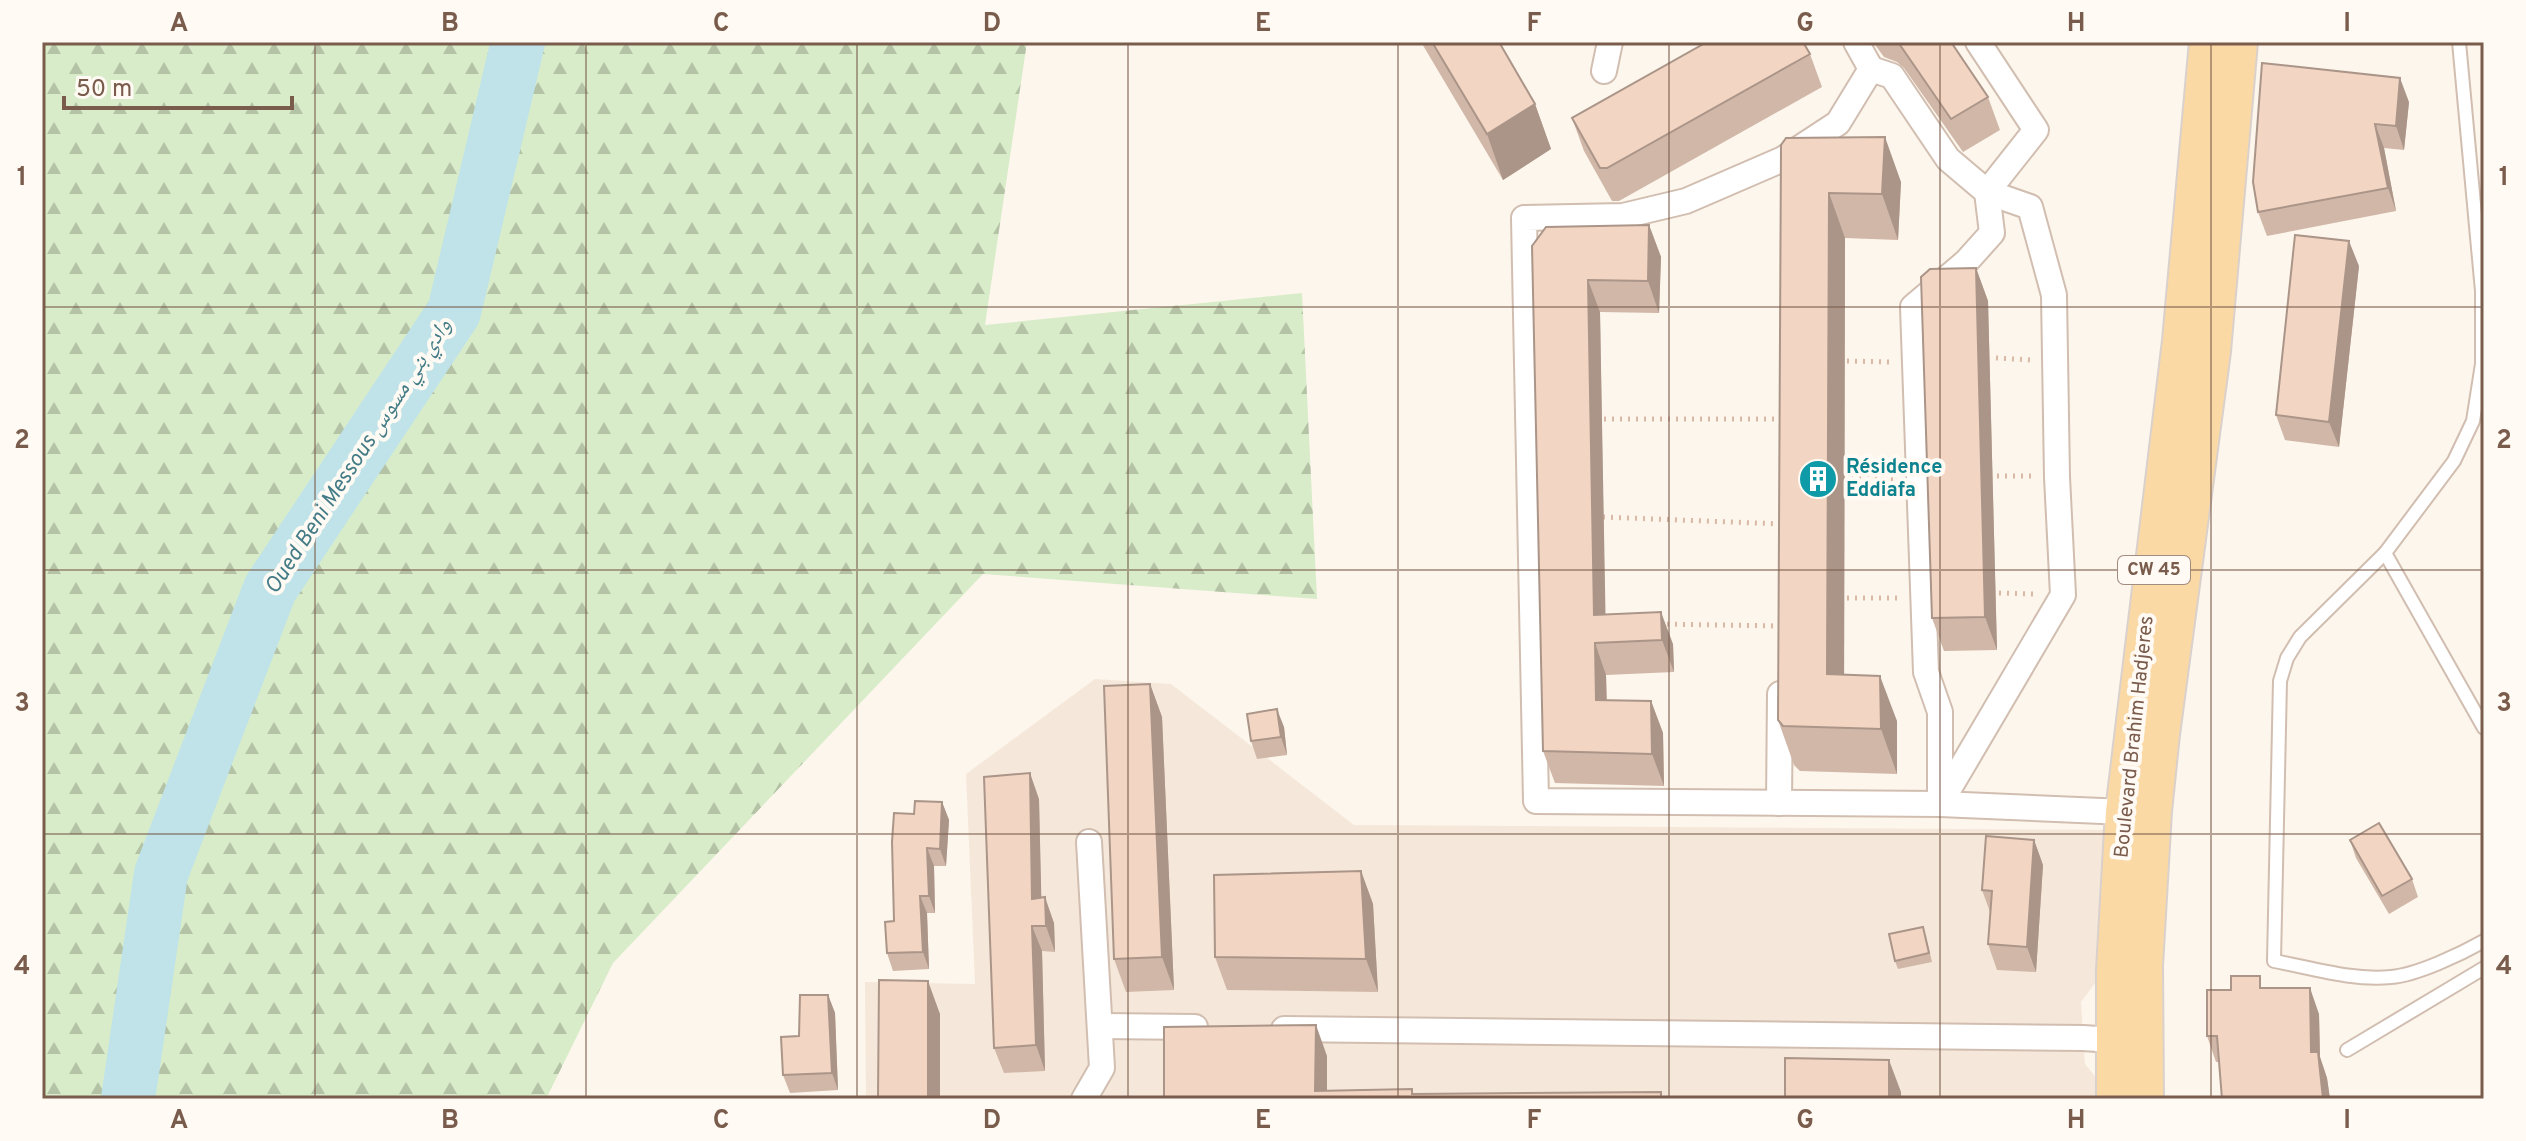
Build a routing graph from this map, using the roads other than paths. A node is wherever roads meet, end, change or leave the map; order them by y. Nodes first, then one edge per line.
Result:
1 (1610, 42) edge
2 (1856, 42) edge
3 (1978, 42) edge
4 (2209, 42) edge
5 (2238, 42) edge
6 (2459, 42) edge
7 (1871, 69) junction
8 (1604, 71) dead end
9 (1783, 159) junction
10 (1783, 190) edge
11 (1987, 192) junction
12 (2385, 553) junction
13 (1780, 626) edge
14 (2484, 728) edge
15 (1779, 803) junction
16 (1940, 804) junction
17 (2125, 812) junction
18 (1089, 842) dead end
19 (2484, 941) edge
20 (2484, 968) edge
21 (1102, 1026) junction
22 (1212, 1028) edge
23 (1260, 1028) edge
24 (2130, 1041) junction
25 (2347, 1050) dead end
26 (1084, 1099) edge
27 (2116, 1099) edge
28 (2144, 1099) edge

1 - 8 street
2 - 7 street
3 - 11 street
4 - 17 main road, Boulevard Brahim Hadjeres / CW 45
5 - 24 main road
6 - 12 lane
7 - 9 street
7 - 11 street
9 - 10 street
9 - 15 street
11 - 16 street
11 - 16 street
12 - 14 lane
12 - 19 lane
13 - 15 street
15 - 16 street
16 - 17 street
17 - 24 main road, Boulevard Brahim Hadjeres / CW 45
18 - 21 street
20 - 25 lane
21 - 22 street
21 - 26 street
23 - 24 street
24 - 27 main road, Boulevard Brahim Hadjeres / CW 45
24 - 28 main road

